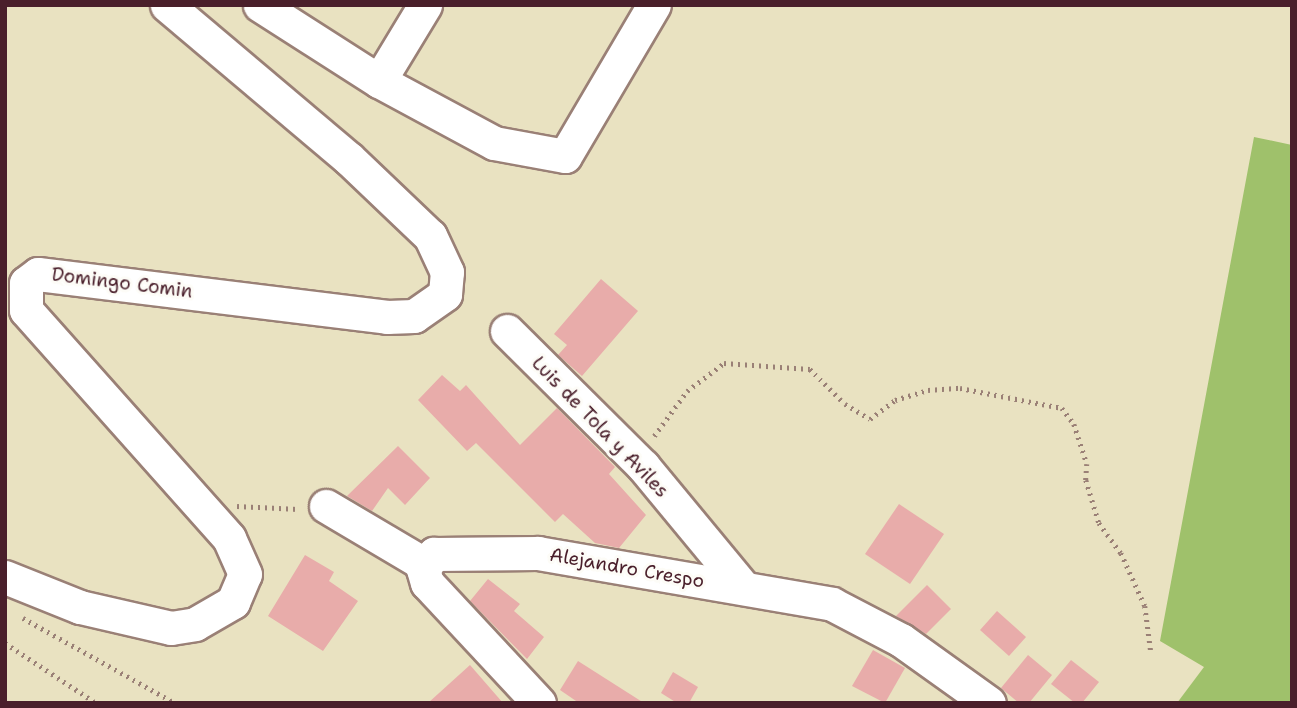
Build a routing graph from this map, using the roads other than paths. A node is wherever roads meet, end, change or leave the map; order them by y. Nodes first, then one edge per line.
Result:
1 (167, 5) edge
2 (260, 5) edge
3 (425, 5) edge
4 (654, 5) edge
5 (379, 80) junction
6 (507, 331) dead end
7 (326, 506) road end
8 (424, 564) junction
9 (5, 578) edge
10 (744, 588) junction
11 (540, 699) edge
12 (989, 703) edge

1 - 9 street, Domingo Comin
2 - 5 street
3 - 5 street
4 - 5 street
6 - 10 street, Luis de Tola y Aviles
7 - 8 street
8 - 10 street, Alejandro Crespo
8 - 11 street
10 - 12 street, Alejandro Crespo

